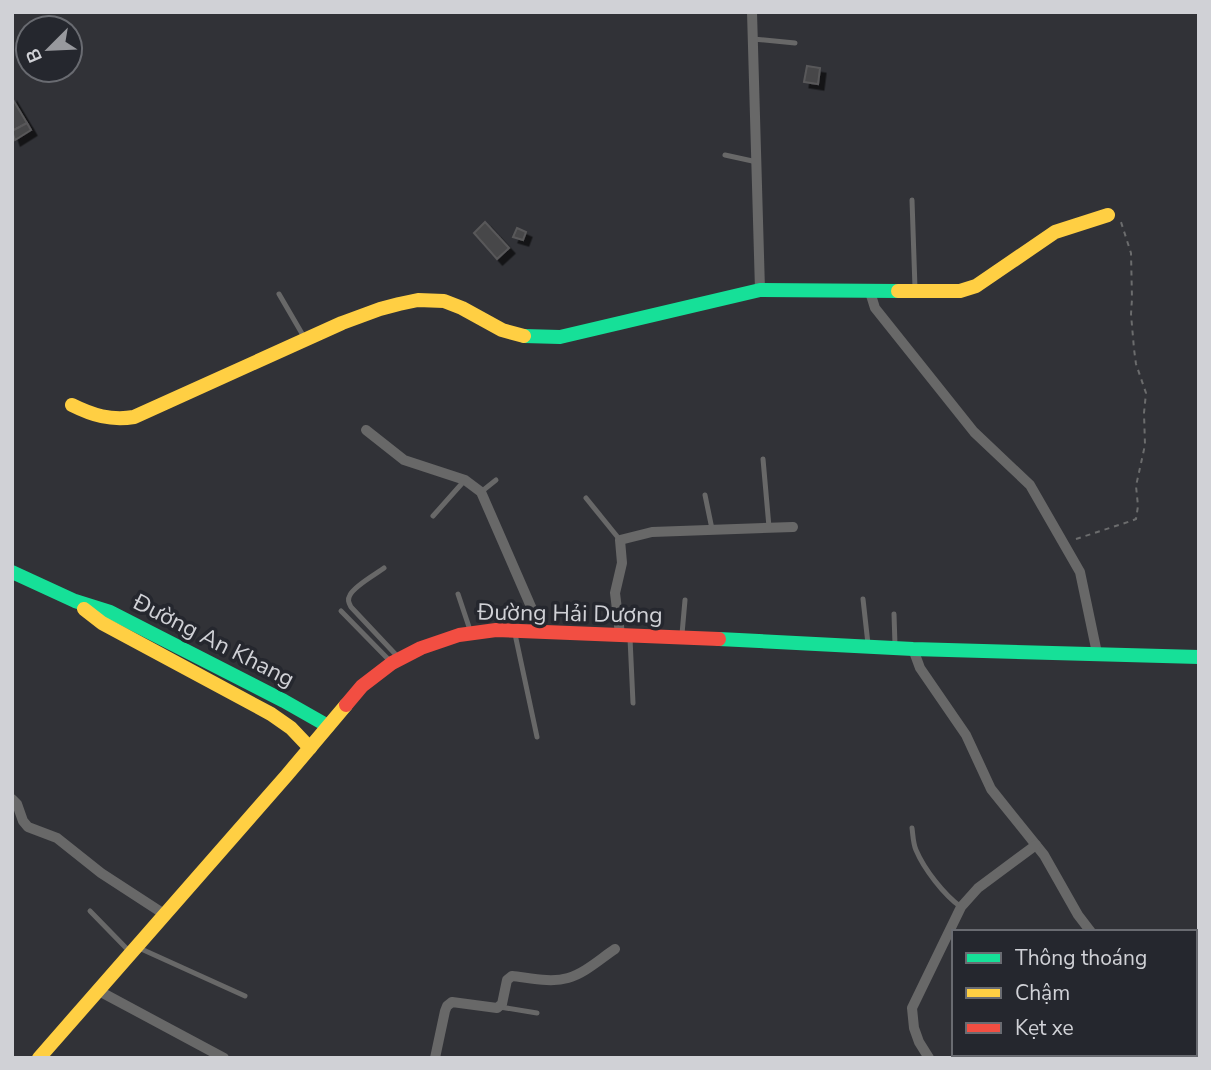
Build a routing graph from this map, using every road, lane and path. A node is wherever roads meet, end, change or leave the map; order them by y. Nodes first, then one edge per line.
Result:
1 (752, 12) edge
2 (753, 39) junction
3 (795, 43) dead end
4 (725, 155) dead end
5 (757, 162) junction
6 (912, 200) dead end
7 (1108, 215) joint
8 (760, 290) junction
9 (915, 291) junction
10 (870, 292) junction
11 (279, 295) dead end
12 (306, 340) junction
13 (72, 405) dead end
14 (366, 430) dead end
15 (763, 459) dead end
16 (465, 480) junction
17 (496, 480) dead end
18 (481, 492) junction
19 (705, 495) dead end
20 (586, 498) dead end
21 (433, 516) dead end
22 (769, 527) junction
23 (793, 527) dead end
24 (712, 529) junction
25 (620, 540) junction
26 (1066, 545) junction
27 (384, 568) dead end
28 (12, 572) edge
29 (458, 594) dead end
30 (863, 599) dead end
31 (685, 600) dead end
32 (75, 601) junction
33 (341, 611) dead end
34 (894, 614) dead end
35 (514, 631) junction
36 (542, 632) junction
37 (471, 633) junction
38 (625, 634) junction
39 (682, 637) junction
40 (868, 647) junction
41 (895, 648) junction
42 (913, 649) junction
43 (1097, 653) junction
44 (1199, 657) edge
45 (396, 661) junction
46 (633, 703) dead end
47 (328, 726) junction
48 (537, 737) dead end
49 (310, 748) junction
50 (12, 799) edge
51 (912, 828) dead end
52 (1036, 845) junction
53 (961, 906) junction
54 (89, 911) dead end
55 (164, 914) junction
56 (1089, 930) edge
57 (615, 949) dead end
58 (134, 950) junction
59 (99, 991) junction
60 (245, 996) dead end
61 (500, 1007) junction
62 (537, 1013) dead end
63 (39, 1058) edge
64 (224, 1058) edge
65 (435, 1058) edge
66 (929, 1058) edge

1 - 2 street
2 - 3 lane
2 - 5 street
4 - 5 lane
5 - 8 street
6 - 9 lane
7 - 9 main road
7 - 26 path
8 - 10 main road
8 - 12 main road
9 - 10 main road
10 - 26 street
11 - 12 lane
12 - 13 main road
14 - 16 street
15 - 22 lane
16 - 18 street
16 - 21 lane
17 - 18 lane
18 - 36 street
19 - 24 lane
20 - 25 lane
22 - 23 street
22 - 24 street
24 - 25 street
25 - 38 street
26 - 43 street
27 - 45 lane
28 - 32 main road, Đường An Khang
29 - 37 lane
30 - 40 lane
31 - 39 lane
32 - 47 main road, Đường An Khang
32 - 49 main road, Đường An Khang
33 - 45 lane
34 - 41 lane
35 - 36 main road, Đường Hải Dương
35 - 37 main road, Đường Hải Dương
35 - 48 lane
36 - 38 main road, Đường Hải Dương
37 - 45 main road, Đường Hải Dương
38 - 39 main road, Đường Hải Dương
38 - 46 lane
39 - 40 main road, Đường Hải Dương
40 - 41 main road, Đường Hải Dương
41 - 42 main road, Đường Hải Dương
42 - 43 main road, Đường Hải Dương
42 - 52 street
43 - 44 main road, Đường Hải Dương
45 - 47 main road, Đường Hải Dương
47 - 49 main road, Đường Hải Dương
49 - 55 main road, Đường Hải Dương
50 - 55 street
51 - 53 lane
52 - 53 street
52 - 56 street
53 - 66 street
54 - 58 lane
55 - 58 main road, Đường Hải Dương
57 - 61 street
58 - 59 main road, Đường Hải Dương
58 - 60 lane
59 - 63 main road, Đường Hải Dương
59 - 64 street
61 - 62 lane
61 - 65 street

